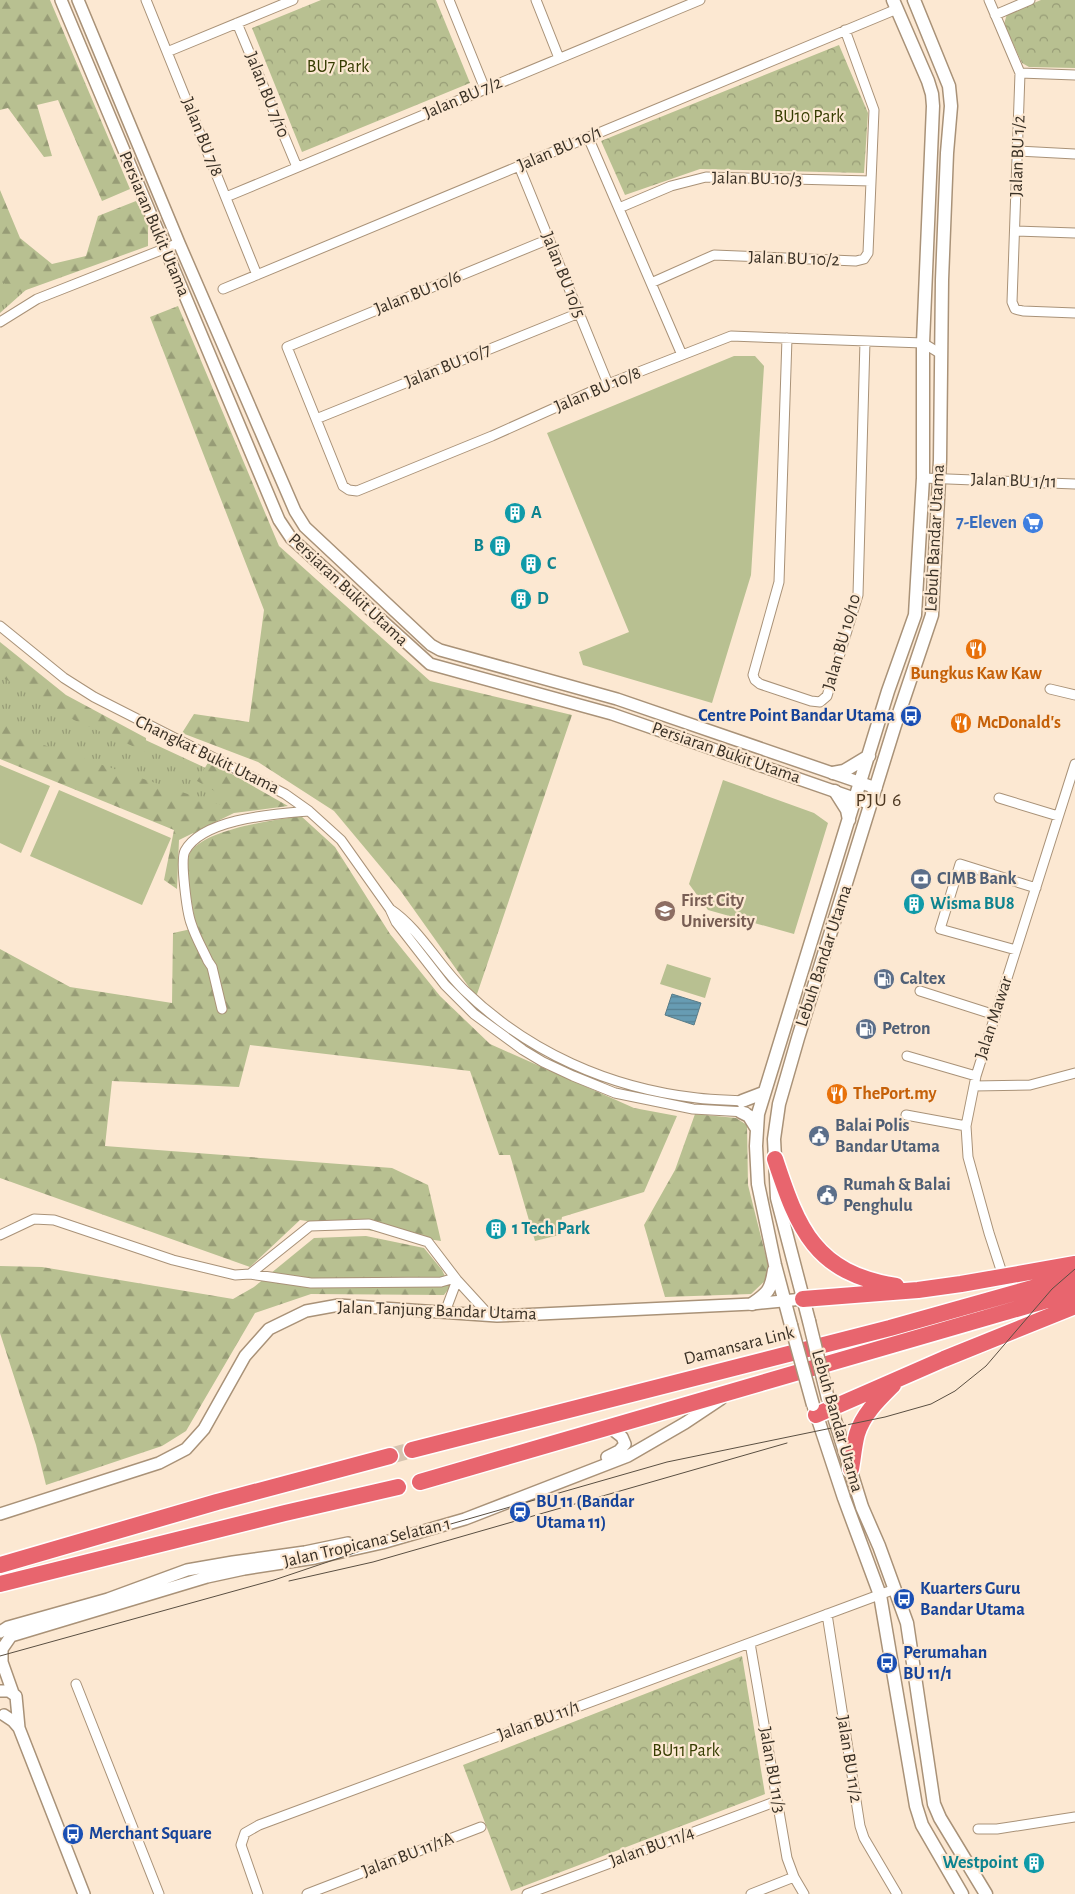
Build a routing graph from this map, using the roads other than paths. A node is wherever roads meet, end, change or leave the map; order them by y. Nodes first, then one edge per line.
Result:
1 (60, 0) edge
2 (78, 0) edge
3 (146, 0) edge
4 (293, 0) edge
5 (449, 0) edge
6 (536, 0) edge
7 (700, 0) edge
8 (914, 0) edge
9 (989, 0) edge
10 (1030, 0) edge
11 (895, 4) edge
12 (995, 15) junction
13 (238, 23) junction
14 (845, 30) junction
15 (167, 52) junction
16 (560, 58) junction
17 (1020, 73) junction
18 (1075, 74) edge
19 (485, 89) junction
20 (588, 137) junction
21 (1018, 151) junction
22 (1075, 154) edge
23 (519, 166) junction
24 (297, 167) junction
25 (871, 181) junction
26 (226, 197) junction
27 (619, 208) junction
28 (1015, 231) junction
29 (1075, 233) edge
30 (549, 239) junction
31 (179, 243) junction
32 (164, 249) junction
33 (257, 275) junction
34 (651, 283) junction
35 (223, 289) dead end
36 (579, 313) junction
37 (1075, 313) edge
38 (0, 322) edge
39 (941, 331) junction
40 (787, 338) junction
41 (864, 341) junction
42 (923, 344) junction
43 (941, 354) junction
44 (682, 355) junction
45 (608, 384) junction
46 (316, 419) junction
47 (923, 478) junction
48 (939, 479) junction
49 (1075, 484) edge
50 (0, 626) edge
51 (1050, 689) dead end
52 (1075, 695) edge
53 (869, 756) junction
54 (1075, 764) edge
55 (833, 774) junction
56 (861, 783) junction
57 (876, 788) junction
58 (835, 791) junction
59 (856, 798) junction
60 (999, 798) dead end
61 (871, 804) junction
62 (309, 811) junction
63 (1058, 816) junction
64 (849, 820) junction
65 (1036, 888) junction
66 (1016, 950) junction
67 (920, 991) dead end
68 (222, 1009) dead end
69 (995, 1016) junction
70 (907, 1056) dead end
71 (1075, 1073) edge
72 (976, 1076) junction
73 (974, 1086) junction
74 (760, 1103) junction
75 (741, 1106) junction
76 (776, 1112) junction
77 (906, 1114) dead end
78 (966, 1126) junction
79 (757, 1129) junction
80 (775, 1159) junction
81 (0, 1235) edge
82 (1075, 1264) edge
83 (775, 1265) junction
84 (250, 1274) junction
85 (1004, 1276) junction
86 (1075, 1276) edge
87 (456, 1279) junction
88 (918, 1290) junction
89 (1075, 1292) edge
90 (803, 1300) junction
91 (784, 1301) junction
92 (752, 1304) junction
93 (1075, 1306) edge
94 (445, 1312) junction
95 (489, 1315) junction
96 (899, 1378) junction
97 (733, 1390) junction
98 (822, 1407) junction
99 (608, 1426) junction
100 (412, 1450) tunnel mouth
101 (390, 1456) tunnel mouth
102 (851, 1469) junction
103 (420, 1482) dead end
104 (398, 1487) dead end
105 (0, 1514) edge
106 (0, 1565) edge
107 (0, 1584) edge
108 (895, 1589) junction
109 (880, 1595) junction
110 (827, 1614) junction
111 (0, 1632) edge
112 (750, 1643) junction
113 (76, 1684) dead end
114 (0, 1691) edge
115 (13, 1693) junction
116 (16, 1708) junction
117 (2, 1715) edge
118 (19, 1728) junction
119 (777, 1801) junction
120 (1075, 1817) edge
121 (481, 1827) dead end
122 (978, 1829) dead end
123 (794, 1877) junction
124 (538, 1892) edge
125 (84, 1894) edge
126 (159, 1894) edge
127 (258, 1894) edge
128 (307, 1894) edge
129 (527, 1894) edge
130 (750, 1894) edge
131 (804, 1894) edge
132 (897, 1894) edge
133 (962, 1894) edge
134 (986, 1894) edge

1 - 32 street, Persiaran Bukit Utama
2 - 31 street, Persiaran Bukit Utama
3 - 15 street, Jalan BU 7/8
4 - 13 street
5 - 19 street
6 - 16 street
7 - 16 street, Jalan BU 7/2
8 - 39 main road, Lebuh Bandar Utama
9 - 12 street, Jalan BU 1/2
10 - 12 street
11 - 14 street, Jalan BU 10/1
11 - 42 main road, Lebuh Bandar Utama
12 - 17 street, Jalan BU 1/2
13 - 15 street
13 - 24 street, Jalan BU 7/10
14 - 20 street, Jalan BU 10/1
14 - 25 street
15 - 26 street, Jalan BU 7/8
16 - 19 street, Jalan BU 7/2
17 - 18 street
17 - 21 street, Jalan BU 1/2
19 - 24 street, Jalan BU 7/2
20 - 23 street, Jalan BU 10/1
20 - 27 street
21 - 22 street
21 - 28 street, Jalan BU 1/2
23 - 30 street, Jalan BU 10/5
23 - 33 street, Jalan BU 10/1
24 - 26 street, Jalan BU 7/2
25 - 27 street, Jalan BU 10/3
25 - 34 street, Jalan BU 10/2
26 - 33 street, Jalan BU 7/8
27 - 34 street
28 - 29 street
28 - 37 street, Jalan BU 1/2
30 - 36 street, Jalan BU 10/5
30 - 46 street, Jalan BU 10/6
31 - 32 street
31 - 55 street, Persiaran Bukit Utama
32 - 38 street
32 - 58 street, Persiaran Bukit Utama
33 - 35 street, Jalan BU 10/1
34 - 44 street
36 - 45 street, Jalan BU 10/5
36 - 46 street, Jalan BU 10/7
39 - 42 street
39 - 43 main road, Lebuh Bandar Utama
40 - 41 street, Jalan BU 10/8
40 - 41 street, Jalan BU 10/10
40 - 44 street, Jalan BU 10/8
41 - 42 street
42 - 43 street
42 - 47 main road, Lebuh Bandar Utama
43 - 48 main road, Lebuh Bandar Utama
44 - 45 street, Jalan BU 10/8
45 - 46 street, Jalan BU 10/8
47 - 48 street, Jalan BU 1/11
47 - 53 main road, Lebuh Bandar Utama
48 - 49 street, Jalan BU 1/11
48 - 57 main road, Lebuh Bandar Utama
50 - 62 street, Changkat Bukit Utama
51 - 52 street
53 - 55 main road
53 - 56 main road, Lebuh Bandar Utama
54 - 63 street, Jalan Mawar
55 - 56 street, Persiaran Bukit Utama
56 - 57 street, Persiaran Bukit Utama
56 - 59 main road, Lebuh Bandar Utama
57 - 61 main road, Lebuh Bandar Utama
58 - 59 street, Persiaran Bukit Utama
58 - 64 main road
59 - 61 street, Persiaran Bukit Utama
59 - 64 main road, Lebuh Bandar Utama
60 - 63 street
61 - 76 main road, Lebuh Bandar Utama
62 - 68 street
62 - 75 street, Changkat Bukit Utama
63 - 65 street, Jalan Mawar
64 - 74 main road, Lebuh Bandar Utama
65 - 66 street, Jalan Mawar
65 - 66 street
66 - 69 street, Jalan Mawar
67 - 69 street
69 - 72 street, Jalan Mawar
70 - 72 street
71 - 73 street
72 - 73 street, Jalan Mawar
73 - 78 street, Jalan Mawar
74 - 75 main road
74 - 75 street, Changkat Bukit Utama
74 - 76 main road
74 - 79 main road, Lebuh Bandar Utama
75 - 79 main road
76 - 80 main road, Lebuh Bandar Utama
77 - 78 street
78 - 85 street, Jalan Mawar
79 - 83 main road, Lebuh Bandar Utama
80 - 88 highway
80 - 90 main road, Lebuh Bandar Utama
81 - 84 street
82 - 85 highway
83 - 91 main road, Lebuh Bandar Utama
83 - 92 main road
84 - 87 street
84 - 87 street
85 - 88 highway
86 - 100 highway, Damansara Link
87 - 94 street
87 - 95 street
88 - 90 highway
89 - 97 highway
90 - 91 street, Jalan Tanjung Bandar Utama
90 - 98 main road, Lebuh Bandar Utama, bridge
91 - 92 street, Jalan Tanjung Bandar Utama
91 - 98 main road, Lebuh Bandar Utama, bridge
92 - 95 street, Jalan Tanjung Bandar Utama
93 - 96 highway
94 - 95 street, Jalan Tanjung Bandar Utama
94 - 105 street, Jalan Tanjung Bandar Utama
96 - 98 highway
96 - 102 highway
97 - 99 highway
97 - 115 street, Jalan Tropicana Selatan 1
98 - 102 main road, Lebuh Bandar Utama
98 - 109 main road, Lebuh Bandar Utama
99 - 103 highway
99 - 111 street, Jalan Tropicana Selatan 1
101 - 106 highway
102 - 108 main road, Lebuh Bandar Utama
104 - 107 highway
108 - 109 street, Jalan BU 11/1
108 - 134 main road, Lebuh Bandar Utama
109 - 110 street, Jalan BU 11/1
109 - 133 main road, Lebuh Bandar Utama
110 - 112 street, Jalan BU 11/1
110 - 132 street, Jalan BU 11/2
112 - 119 street, Jalan BU 11/3
112 - 127 street, Jalan BU 11/1
113 - 126 street
114 - 115 street
115 - 116 street, Jalan Tropicana Selatan 1
116 - 117 street
116 - 118 street, Jalan Tropicana Selatan 1
117 - 118 street
118 - 125 street
119 - 123 street, Jalan BU 11/3
119 - 124 street, Jalan BU 11/4
120 - 122 street
121 - 128 street, Jalan BU 11/1A
123 - 130 street
123 - 131 street, Jalan BU 11/3
124 - 129 street, Jalan BU 11/4

